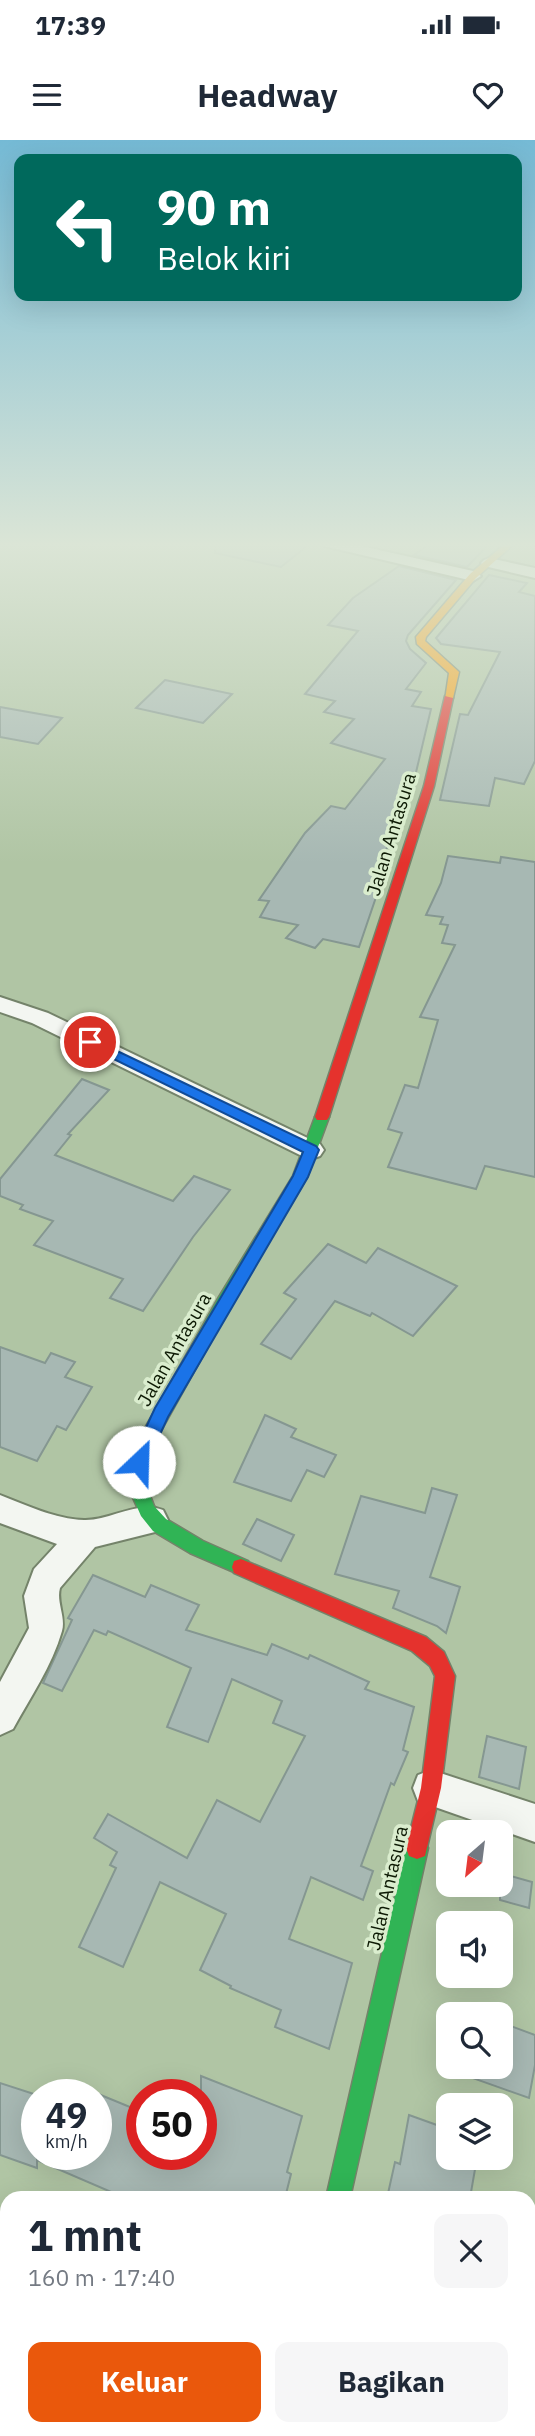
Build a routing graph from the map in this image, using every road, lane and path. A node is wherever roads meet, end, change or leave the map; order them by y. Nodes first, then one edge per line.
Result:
1 (428, 649) edge
2 (0, 1004) edge
3 (311, 1150) junction
4 (0, 1509) edge
5 (152, 1520) junction
6 (85, 1535) junction
7 (0, 1717) edge
8 (431, 1788) junction
9 (535, 1824) edge
10 (340, 2191) edge

1 - 3 main road, Jalan Antasura
2 - 3 street
3 - 5 main road, Jalan Antasura
4 - 6 street
5 - 6 street
5 - 8 main road, Jalan Antasura
6 - 7 street
8 - 9 street
8 - 10 main road, Jalan Antasura

